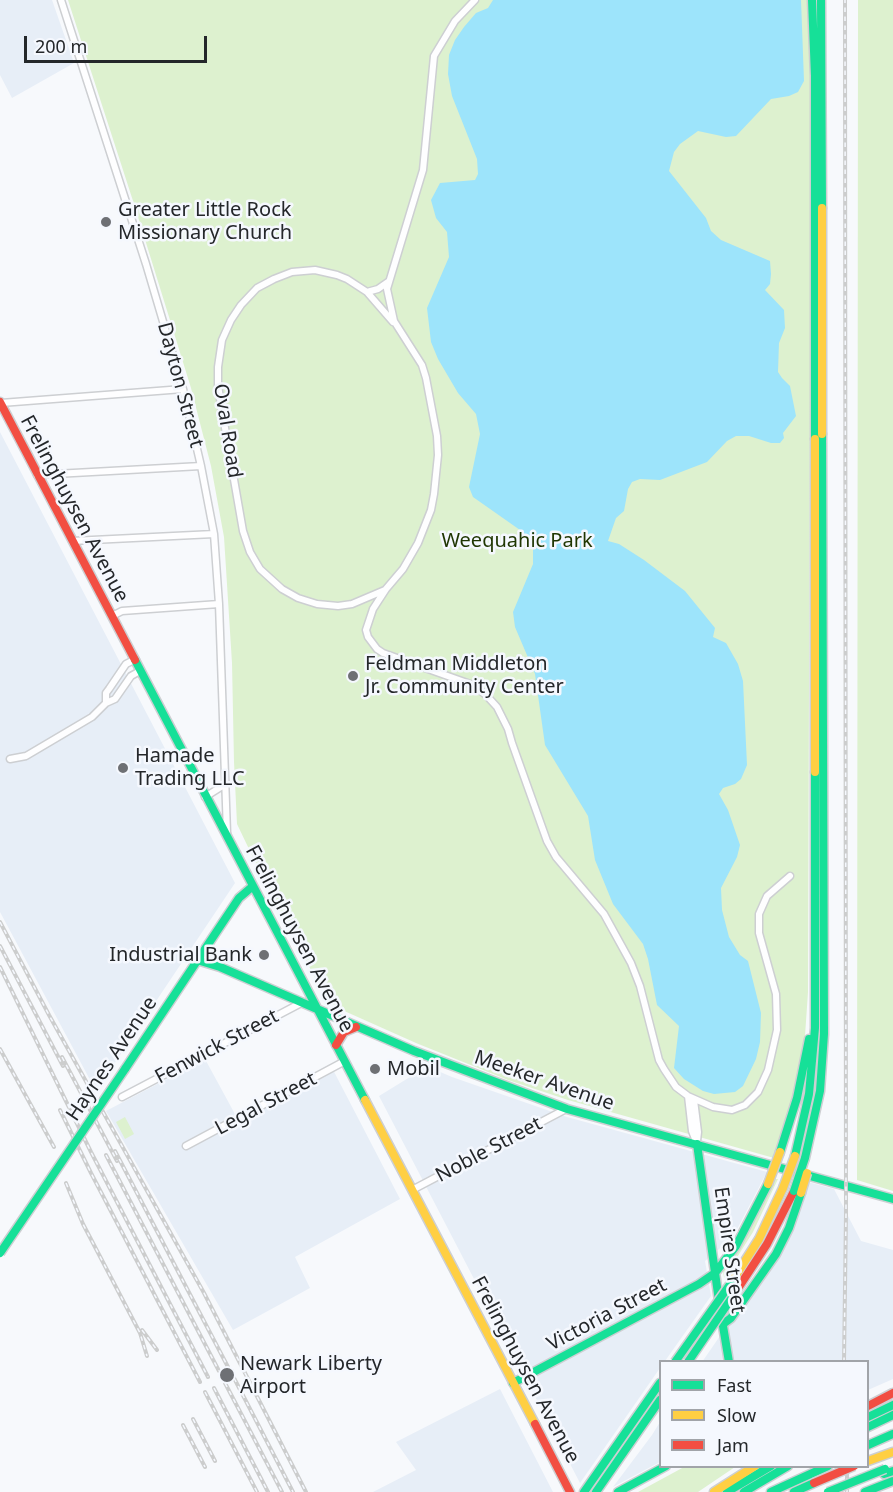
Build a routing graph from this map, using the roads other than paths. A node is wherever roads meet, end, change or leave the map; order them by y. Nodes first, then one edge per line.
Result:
1 (60, 0) edge
2 (475, 0) edge
3 (812, 0) edge
4 (821, 0) edge
5 (388, 282) junction
6 (367, 292) junction
7 (397, 327) junction
8 (183, 389) junction
9 (0, 402) edge
10 (201, 466) junction
11 (37, 475) junction
12 (214, 534) junction
13 (72, 541) junction
14 (386, 589) junction
15 (219, 604) junction
16 (112, 616) junction
17 (135, 660) junction
18 (140, 671) junction
19 (106, 703) junction
20 (10, 759) dead end
21 (224, 785) junction
22 (206, 797) junction
23 (227, 837) junction
24 (790, 876) dead end
25 (253, 886) junction
26 (197, 960) junction
27 (815, 976) junction
28 (311, 997) junction
29 (301, 1003) junction
30 (318, 1010) junction
31 (356, 1027) junction
32 (336, 1045) junction
33 (345, 1061) junction
34 (122, 1097) dead end
35 (691, 1098) junction
36 (567, 1108) junction
37 (697, 1144) junction
38 (186, 1146) dead end
39 (412, 1190) junction
40 (798, 1192) junction
41 (893, 1198) edge
42 (0, 1253) edge
43 (715, 1273) junction
44 (723, 1324) junction
45 (676, 1360) edge
46 (689, 1360) edge
47 (729, 1360) edge
48 (513, 1383) junction
49 (659, 1384) edge
50 (893, 1393) edge
51 (659, 1401) edge
52 (869, 1405) edge
53 (893, 1405) edge
54 (893, 1414) edge
55 (882, 1415) junction
56 (869, 1417) edge
57 (869, 1425) edge
58 (889, 1439) edge
59 (869, 1444) edge
60 (869, 1450) edge
61 (889, 1454) edge
62 (869, 1460) edge
63 (664, 1468) edge
64 (782, 1468) edge
65 (852, 1468) edge
66 (816, 1470) edge
67 (889, 1470) edge
68 (758, 1472) edge
69 (893, 1481) edge
70 (726, 1490) edge
71 (772, 1491) edge
72 (570, 1492) edge
73 (584, 1492) edge
74 (596, 1492) edge
75 (618, 1492) edge
76 (714, 1492) edge
77 (744, 1492) edge
78 (794, 1492) edge
79 (828, 1492) edge
80 (842, 1492) edge
81 (865, 1492) edge

1 - 8 street, Dayton Street
2 - 5 street
3 - 27 main road
4 - 40 main road, bridge
5 - 6 street
5 - 7 street
6 - 7 street, Oval Road
6 - 14 street, Oval Road
7 - 14 street
8 - 9 street
8 - 10 street, Dayton Street
9 - 11 main road, Frelinghuysen Avenue
10 - 11 street
10 - 12 street, Dayton Street
11 - 13 main road, Frelinghuysen Avenue
12 - 13 street
12 - 15 street, Dayton Street
13 - 16 main road, Frelinghuysen Avenue
14 - 35 street
15 - 16 street
15 - 21 street, Dayton Street
16 - 17 main road, Frelinghuysen Avenue
17 - 18 main road, Frelinghuysen Avenue
17 - 19 street
18 - 19 street
18 - 22 main road, Frelinghuysen Avenue
19 - 20 street
21 - 22 street
21 - 23 street, Dayton Street
22 - 23 main road, Frelinghuysen Avenue
23 - 25 main road, Frelinghuysen Avenue
24 - 35 street
25 - 26 main road, Haynes Avenue
25 - 28 main road, Frelinghuysen Avenue
26 - 29 main road, Meeker Avenue
26 - 42 main road, Haynes Avenue, bridge
27 - 43 main road, Victoria Street, bridge
27 - 45 main road, bridge
28 - 29 street, Fenwick Street
28 - 30 main road, Frelinghuysen Avenue
29 - 30 main road, Meeker Avenue
29 - 34 street, Fenwick Street
30 - 31 main road, Meeker Avenue
30 - 32 main road, Frelinghuysen Avenue
31 - 32 main road
31 - 36 main road, Meeker Avenue
32 - 33 main road, Frelinghuysen Avenue
33 - 38 street, Legal Street
33 - 39 main road, Frelinghuysen Avenue
35 - 37 street
36 - 37 main road, Meeker Avenue
36 - 39 street, Noble Street
37 - 41 main road, Meeker Avenue
37 - 43 main road, Empire Street
39 - 48 main road, Frelinghuysen Avenue
40 - 44 main road
40 - 46 main road, bridge
43 - 44 main road, Empire Street
43 - 48 main road, Victoria Street
44 - 47 main road, Empire Street
48 - 72 main road, Frelinghuysen Avenue
49 - 73 main road
50 - 52 main road
51 - 74 main road
53 - 55 main road
54 - 55 main road
55 - 56 main road
55 - 57 main road
58 - 59 main road
58 - 60 main road
61 - 62 main road
63 - 75 main road
64 - 68 main road
65 - 78 main road, bridge
66 - 71 main road
67 - 79 main road, bridge
67 - 80 main road
68 - 70 main road
68 - 77 main road
69 - 81 main road
70 - 76 main road

